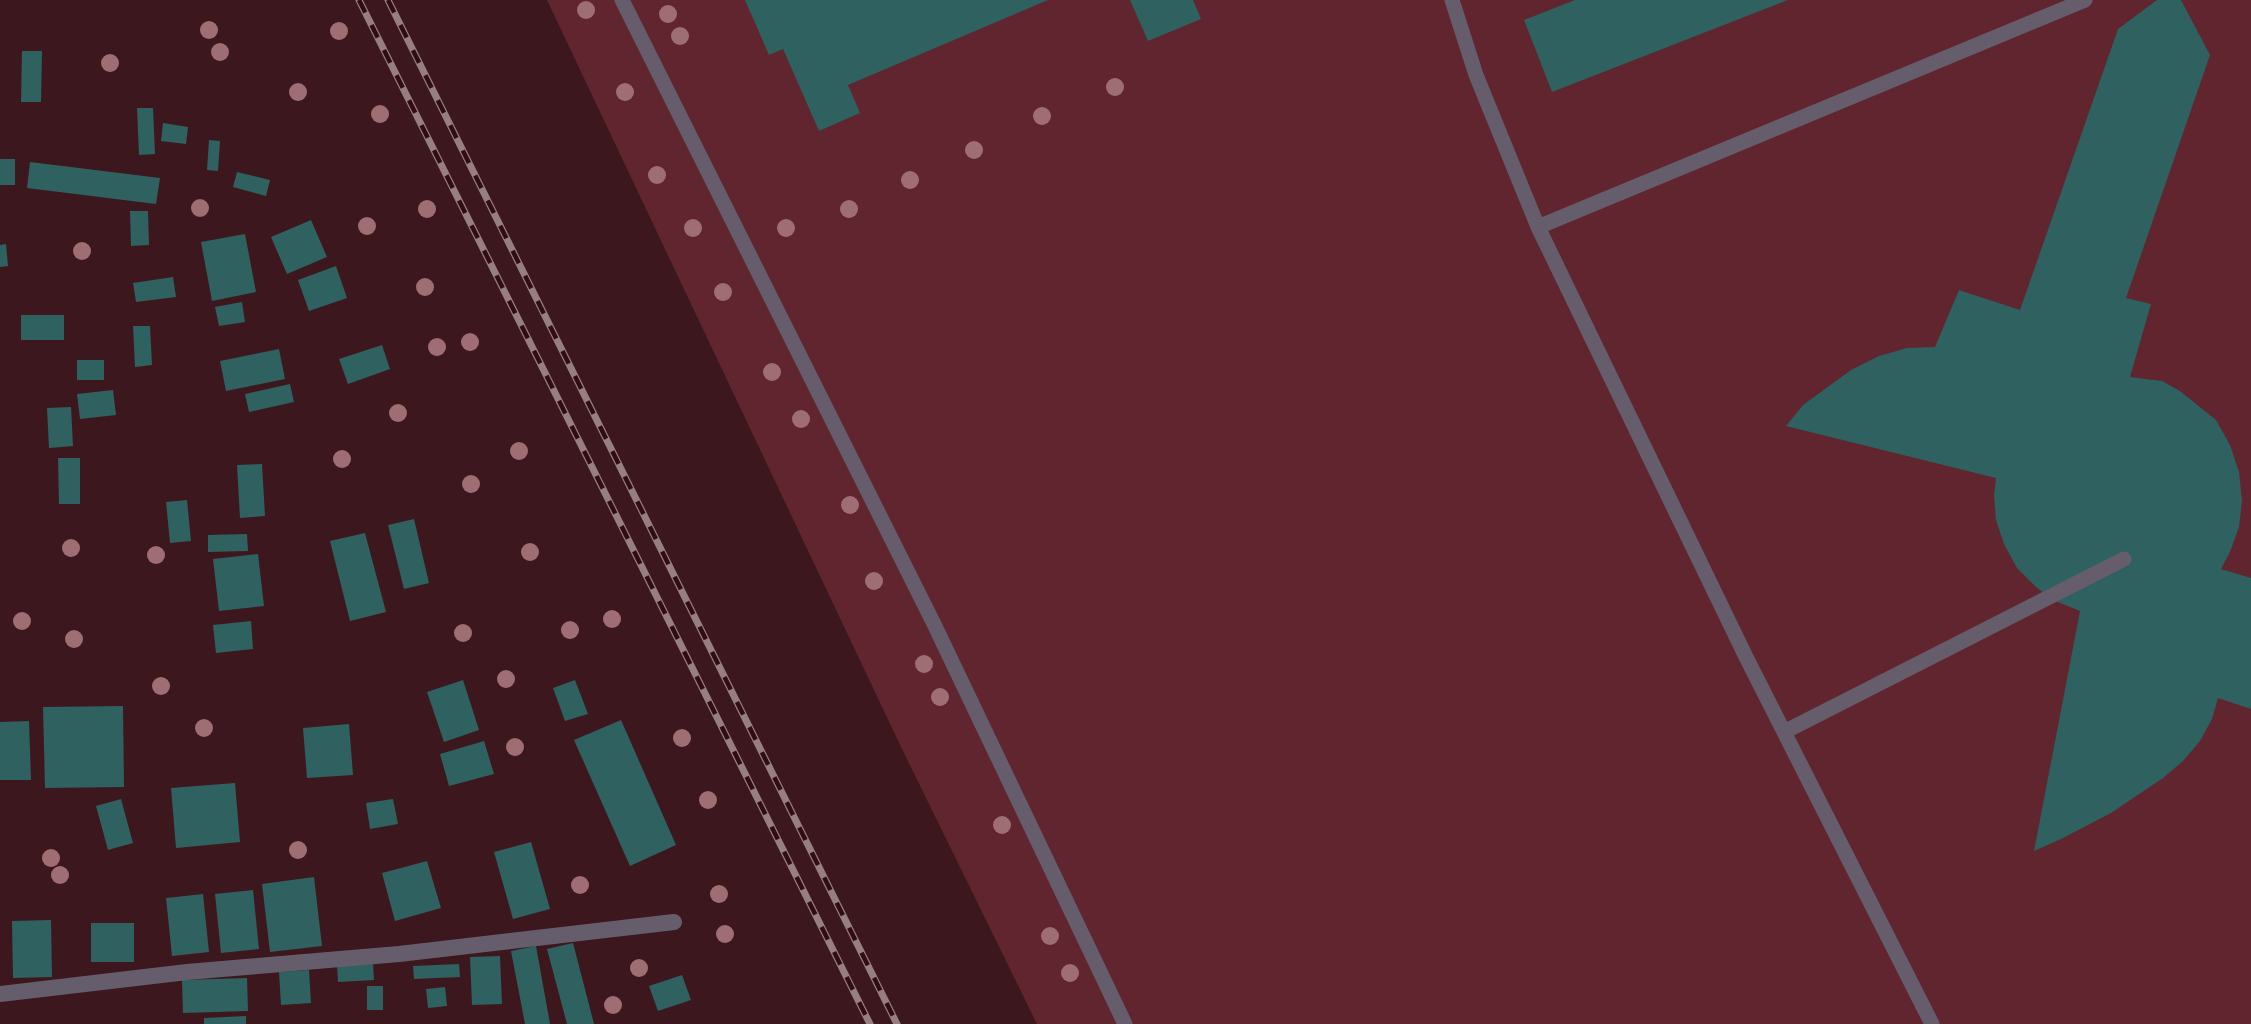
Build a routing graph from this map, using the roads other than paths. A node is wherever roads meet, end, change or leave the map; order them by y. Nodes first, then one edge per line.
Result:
1 (622, 0) edge
2 (1452, 0) edge
3 (2085, 0) edge
4 (1538, 227) junction
5 (2124, 559) dead end
6 (1784, 732) junction
7 (674, 922) dead end
8 (0, 994) edge
9 (1125, 1024) edge
10 (1932, 1024) edge

1 - 9 lane
2 - 4 lane
3 - 4 lane
4 - 6 lane
5 - 6 lane
6 - 10 lane
7 - 8 street

